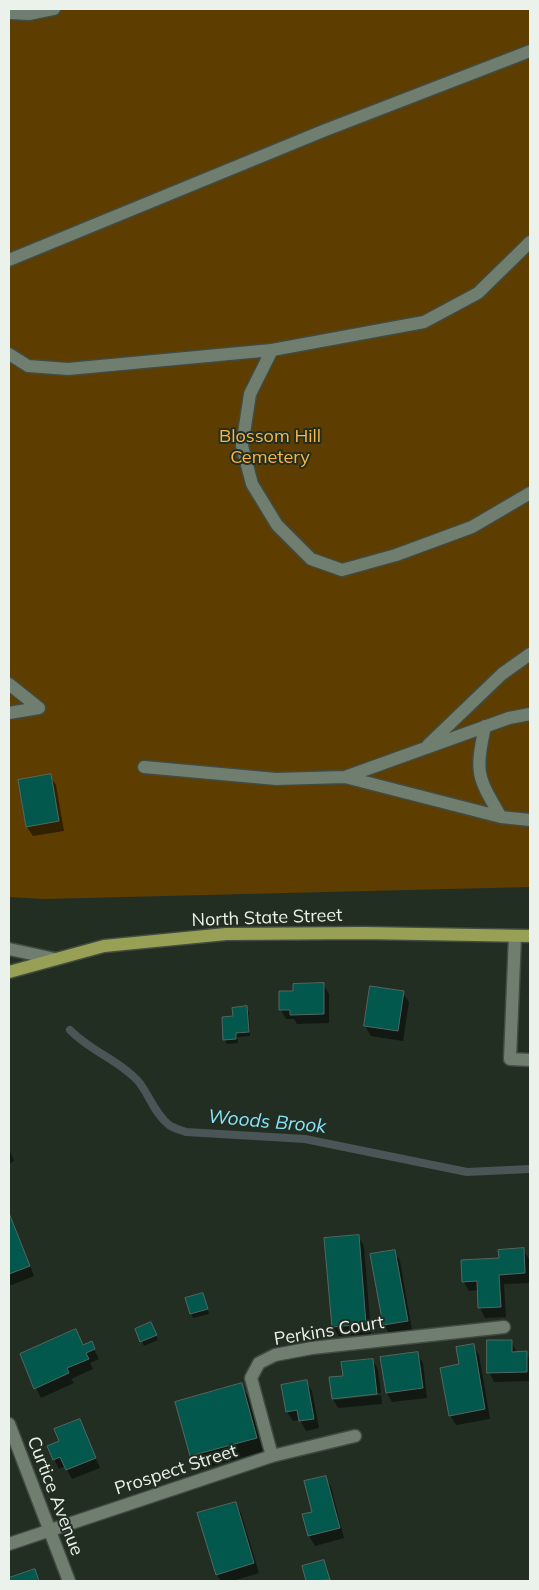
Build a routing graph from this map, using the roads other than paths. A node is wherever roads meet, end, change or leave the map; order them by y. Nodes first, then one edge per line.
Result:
1 (54, 9) edge
2 (9, 13) edge
3 (530, 51) edge
4 (530, 242) edge
5 (9, 260) edge
6 (272, 350) junction
7 (9, 354) edge
8 (530, 493) edge
9 (530, 654) edge
10 (9, 684) edge
11 (9, 713) edge
12 (530, 714) edge
13 (485, 726) junction
14 (425, 748) junction
15 (144, 766) dead end
16 (345, 777) junction
17 (501, 817) junction
18 (530, 820) edge
19 (515, 936) junction
20 (530, 936) edge
21 (9, 949) edge
22 (55, 959) junction
23 (9, 972) edge
24 (530, 1060) edge
25 (504, 1327) dead end
26 (9, 1424) edge
27 (356, 1436) dead end
28 (272, 1456) junction
29 (49, 1531) junction
30 (9, 1544) edge
31 (68, 1581) edge

1 - 2 street
3 - 5 street
4 - 6 street
6 - 7 street
6 - 8 street
9 - 14 street
10 - 11 street
12 - 13 street
13 - 14 street
13 - 17 street
14 - 16 street
15 - 16 street
16 - 17 street
17 - 18 street
19 - 20 main road, North State Street
19 - 22 main road, North State Street
19 - 24 street
21 - 22 street
22 - 23 main road, North State Street
25 - 28 street, Perkins Court
26 - 29 street, Curtice Avenue
27 - 28 street, Prospect Street
28 - 29 street, Prospect Street
29 - 30 street, Prospect Street
29 - 31 street, Curtice Avenue

